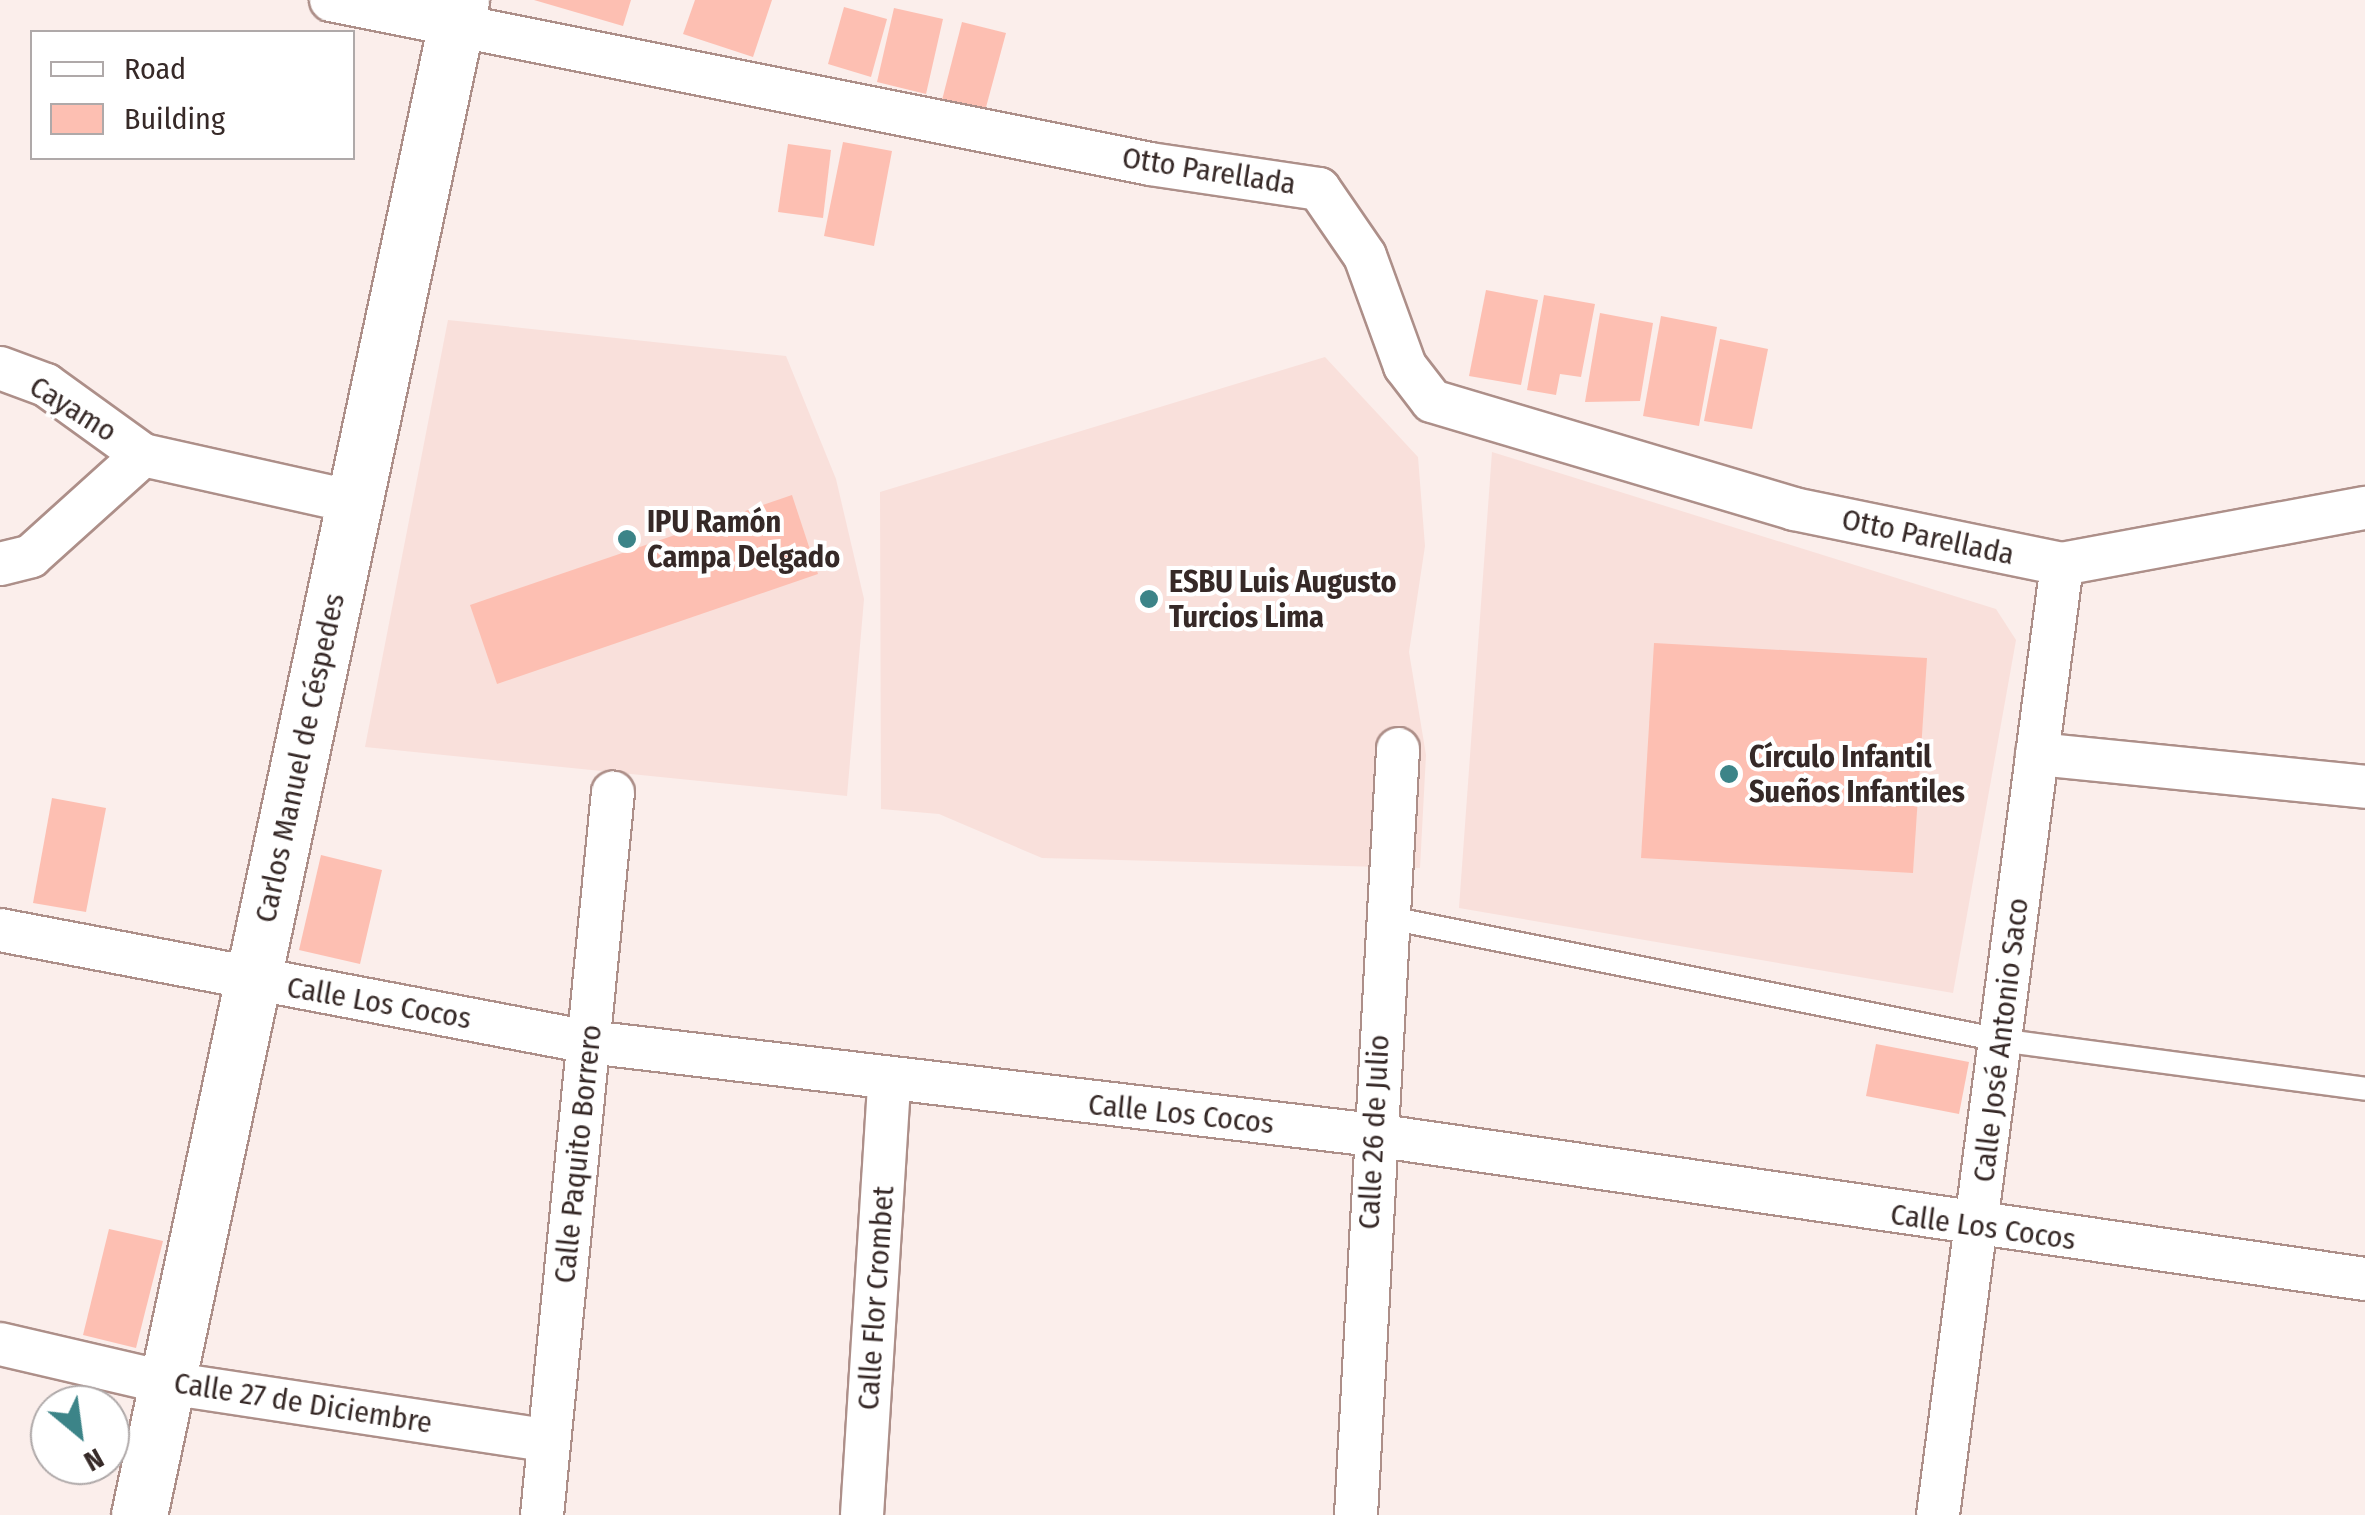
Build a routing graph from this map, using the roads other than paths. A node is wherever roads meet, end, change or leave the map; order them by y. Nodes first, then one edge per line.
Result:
1 (331, 0) edge
2 (458, 13) edge
3 (0, 368) edge
4 (143, 455) junction
5 (354, 502) junction
6 (2365, 508) edge
7 (0, 564) edge
8 (2062, 564) junction
9 (1398, 749) dead end
10 (2037, 754) junction
11 (2365, 786) edge
12 (614, 792) dead end
13 (1385, 917) junction
14 (0, 930) edge
15 (253, 980) junction
16 (2000, 1040) junction
17 (589, 1042) junction
18 (889, 1081) junction
19 (2365, 1088) edge
20 (1374, 1136) junction
21 (1979, 1228) junction
22 (2365, 1279) edge
23 (0, 1344) edge
24 (167, 1383) junction
25 (550, 1442) junction
26 (139, 1515) edge
27 (542, 1515) edge
28 (862, 1515) edge
29 (1356, 1515) edge
30 (1938, 1515) edge

1 - 2 street, Otto Parellada
2 - 5 street, Carlos Manuel de Céspedes
2 - 8 street, Otto Parellada
3 - 4 street, Cayamo
4 - 5 street
4 - 7 street
5 - 15 street, Carlos Manuel de Céspedes
6 - 8 street, Otto Parellada
8 - 10 street, Calle José Antonio Saco
9 - 13 street, Calle 26 de Julio
10 - 11 street
10 - 16 street, Calle José Antonio Saco
12 - 17 street, Calle Paquito Borrero
13 - 16 lane
13 - 20 street, Calle 26 de Julio
14 - 15 street, Calle Los Cocos
15 - 17 street, Calle Los Cocos
15 - 24 street, Carlos Manuel de Céspedes
16 - 19 lane
16 - 21 street, Calle José Antonio Saco
17 - 18 street, Calle Los Cocos
17 - 25 street, Calle Paquito Borrero
18 - 20 street, Calle Los Cocos
18 - 28 street, Calle Flor Crombet
20 - 21 street, Calle Los Cocos
20 - 29 street, Calle 26 de Julio
21 - 22 street, Calle Los Cocos
21 - 30 street, Calle José Antonio Saco
23 - 24 street, Calle 27 de Diciembre
24 - 25 street, Calle 27 de Diciembre
24 - 26 street, Carlos Manuel de Céspedes
25 - 27 street, Calle Paquito Borrero

